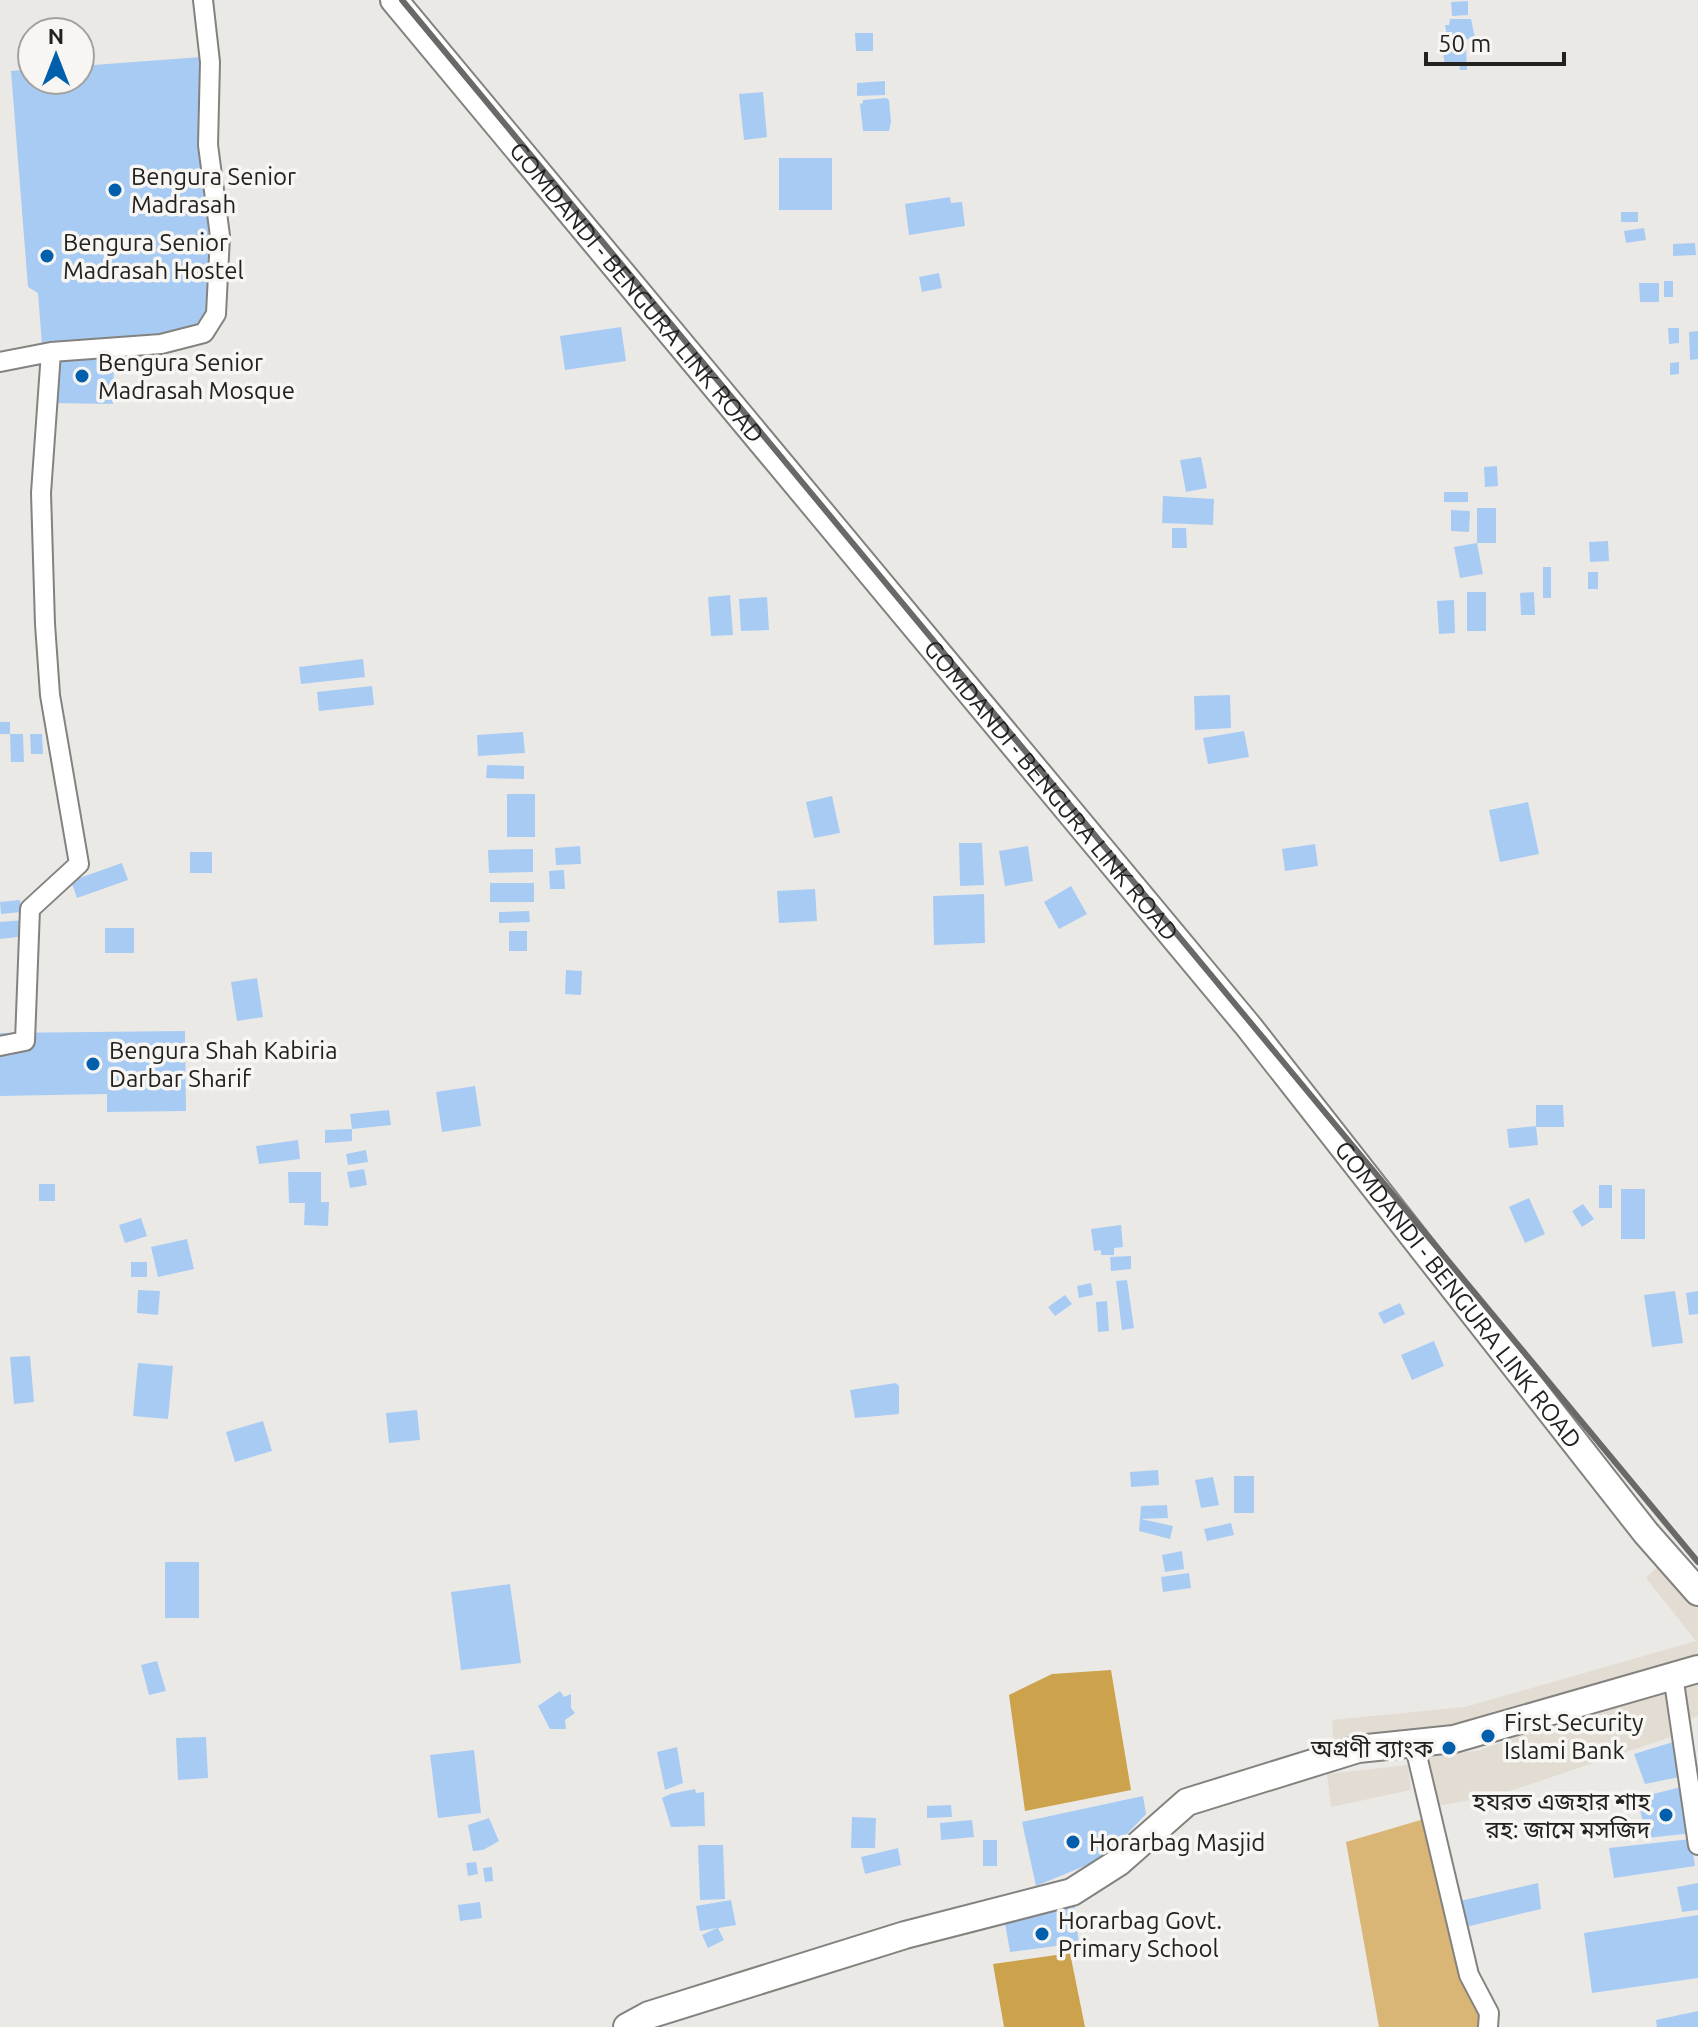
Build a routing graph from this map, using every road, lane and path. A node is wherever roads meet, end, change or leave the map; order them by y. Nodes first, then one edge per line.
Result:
1 (203, 0) edge
2 (394, 0) edge
3 (51, 352) junction
4 (0, 362) edge
5 (0, 1046) edge
6 (1698, 1592) edge
7 (1685, 1672) edge
8 (1414, 1743) junction
9 (1698, 1845) edge
10 (671, 2018) edge
11 (627, 2027) edge
12 (1488, 2027) edge

1 - 3 street
2 - 6 main road, GOMDANDI - BENGURA LINK ROAD
3 - 4 street
3 - 5 street
7 - 8 main road
7 - 9 street
8 - 10 main road
8 - 12 street
10 - 11 main road

